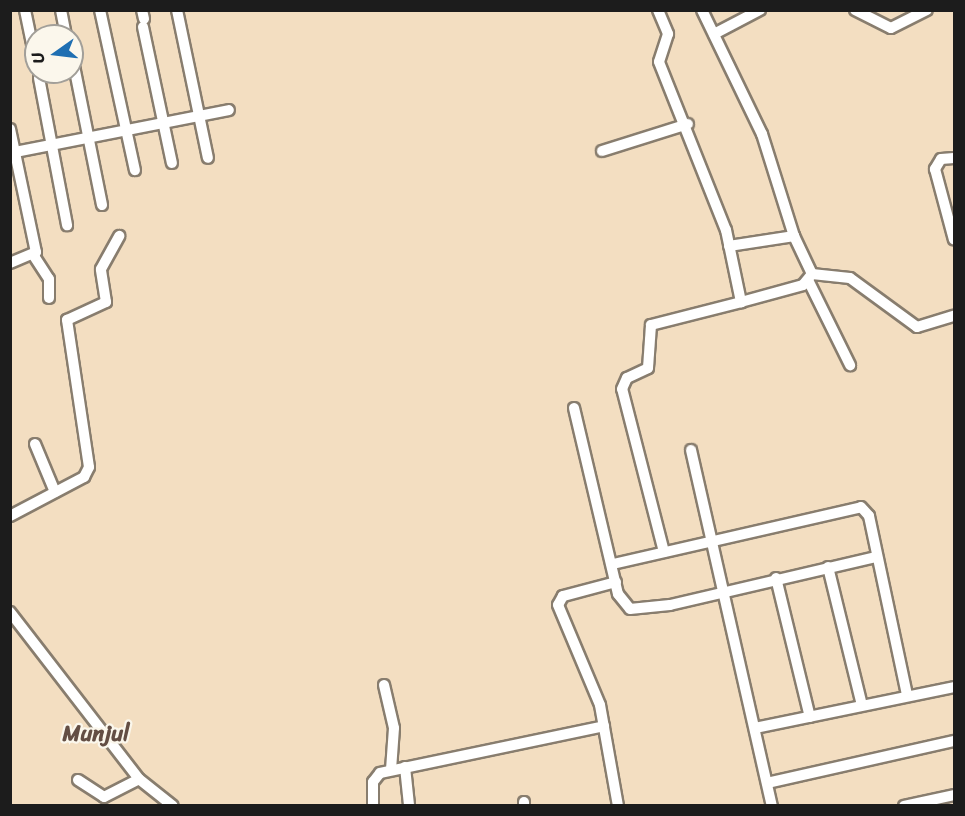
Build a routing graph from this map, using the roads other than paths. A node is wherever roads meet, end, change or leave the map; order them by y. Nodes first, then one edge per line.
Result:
1 (100, 10) edge
2 (177, 10) edge
3 (658, 10) edge
4 (702, 10) edge
5 (760, 10) edge
6 (855, 10) edge
7 (927, 10) edge
8 (143, 19) edge
9 (714, 34) junction
10 (40, 84) edge
11 (78, 84) edge
12 (229, 110) dead end
13 (200, 116) junction
14 (164, 123) junction
15 (688, 124) junction
16 (10, 129) edge
17 (126, 130) junction
18 (90, 138) junction
19 (52, 144) junction
20 (602, 151) dead end
21 (13, 153) edge
22 (208, 158) dead end
23 (954, 158) edge
24 (172, 163) dead end
25 (135, 170) dead end
26 (102, 205) dead end
27 (67, 225) dead end
28 (120, 236) dead end
29 (794, 236) junction
30 (954, 240) edge
31 (729, 246) junction
32 (34, 256) junction
33 (10, 263) edge
34 (810, 278) junction
35 (49, 298) dead end
36 (741, 302) junction
37 (954, 316) edge
38 (850, 365) dead end
39 (574, 408) dead end
40 (35, 444) dead end
41 (691, 450) dead end
42 (55, 492) junction
43 (10, 516) edge
44 (713, 542) junction
45 (664, 552) junction
46 (877, 557) junction
47 (613, 564) junction
48 (828, 567) junction
49 (776, 579) junction
50 (616, 582) junction
51 (724, 592) junction
52 (10, 612) edge
53 (384, 685) dead end
54 (954, 687) edge
55 (907, 694) junction
56 (861, 705) junction
57 (810, 717) junction
58 (604, 726) junction
59 (755, 728) junction
60 (954, 741) edge
61 (405, 767) junction
62 (391, 770) junction
63 (140, 779) junction
64 (78, 780) dead end
65 (767, 783) junction
66 (954, 795) edge
67 (926, 803) edge
68 (173, 806) edge
69 (373, 806) edge
70 (409, 806) edge
71 (618, 806) edge
72 (772, 806) edge
73 (904, 806) edge

1 - 17 street
2 - 13 street
3 - 15 street
4 - 9 street
5 - 9 street
6 - 7 street
8 - 14 street
9 - 29 street
10 - 19 street
11 - 18 street
12 - 13 street
13 - 14 street
13 - 22 street
14 - 17 street
14 - 24 street
15 - 20 street
15 - 31 street
16 - 21 street
17 - 18 street
17 - 25 street
18 - 19 street
18 - 26 street
19 - 21 street
19 - 27 street
21 - 32 street
23 - 30 street
28 - 42 street
29 - 31 street
29 - 34 street
31 - 36 street
32 - 33 street
32 - 35 street
34 - 36 street
34 - 37 street
34 - 38 street
36 - 45 street
39 - 47 street
40 - 42 street
41 - 44 street
42 - 43 street
44 - 45 street
44 - 46 street
44 - 51 street
45 - 47 street
46 - 48 street
46 - 55 street
47 - 50 street
48 - 49 street
48 - 56 street
49 - 51 street
49 - 57 street
50 - 51 street
50 - 58 street
51 - 59 street
52 - 63 street
53 - 62 street
54 - 55 street
55 - 56 street
56 - 57 street
57 - 59 street
58 - 61 street
58 - 71 street
59 - 65 street
60 - 65 street
61 - 62 street
61 - 70 street
62 - 69 street
63 - 64 street
63 - 68 street
65 - 72 street
66 - 67 street
67 - 73 street

